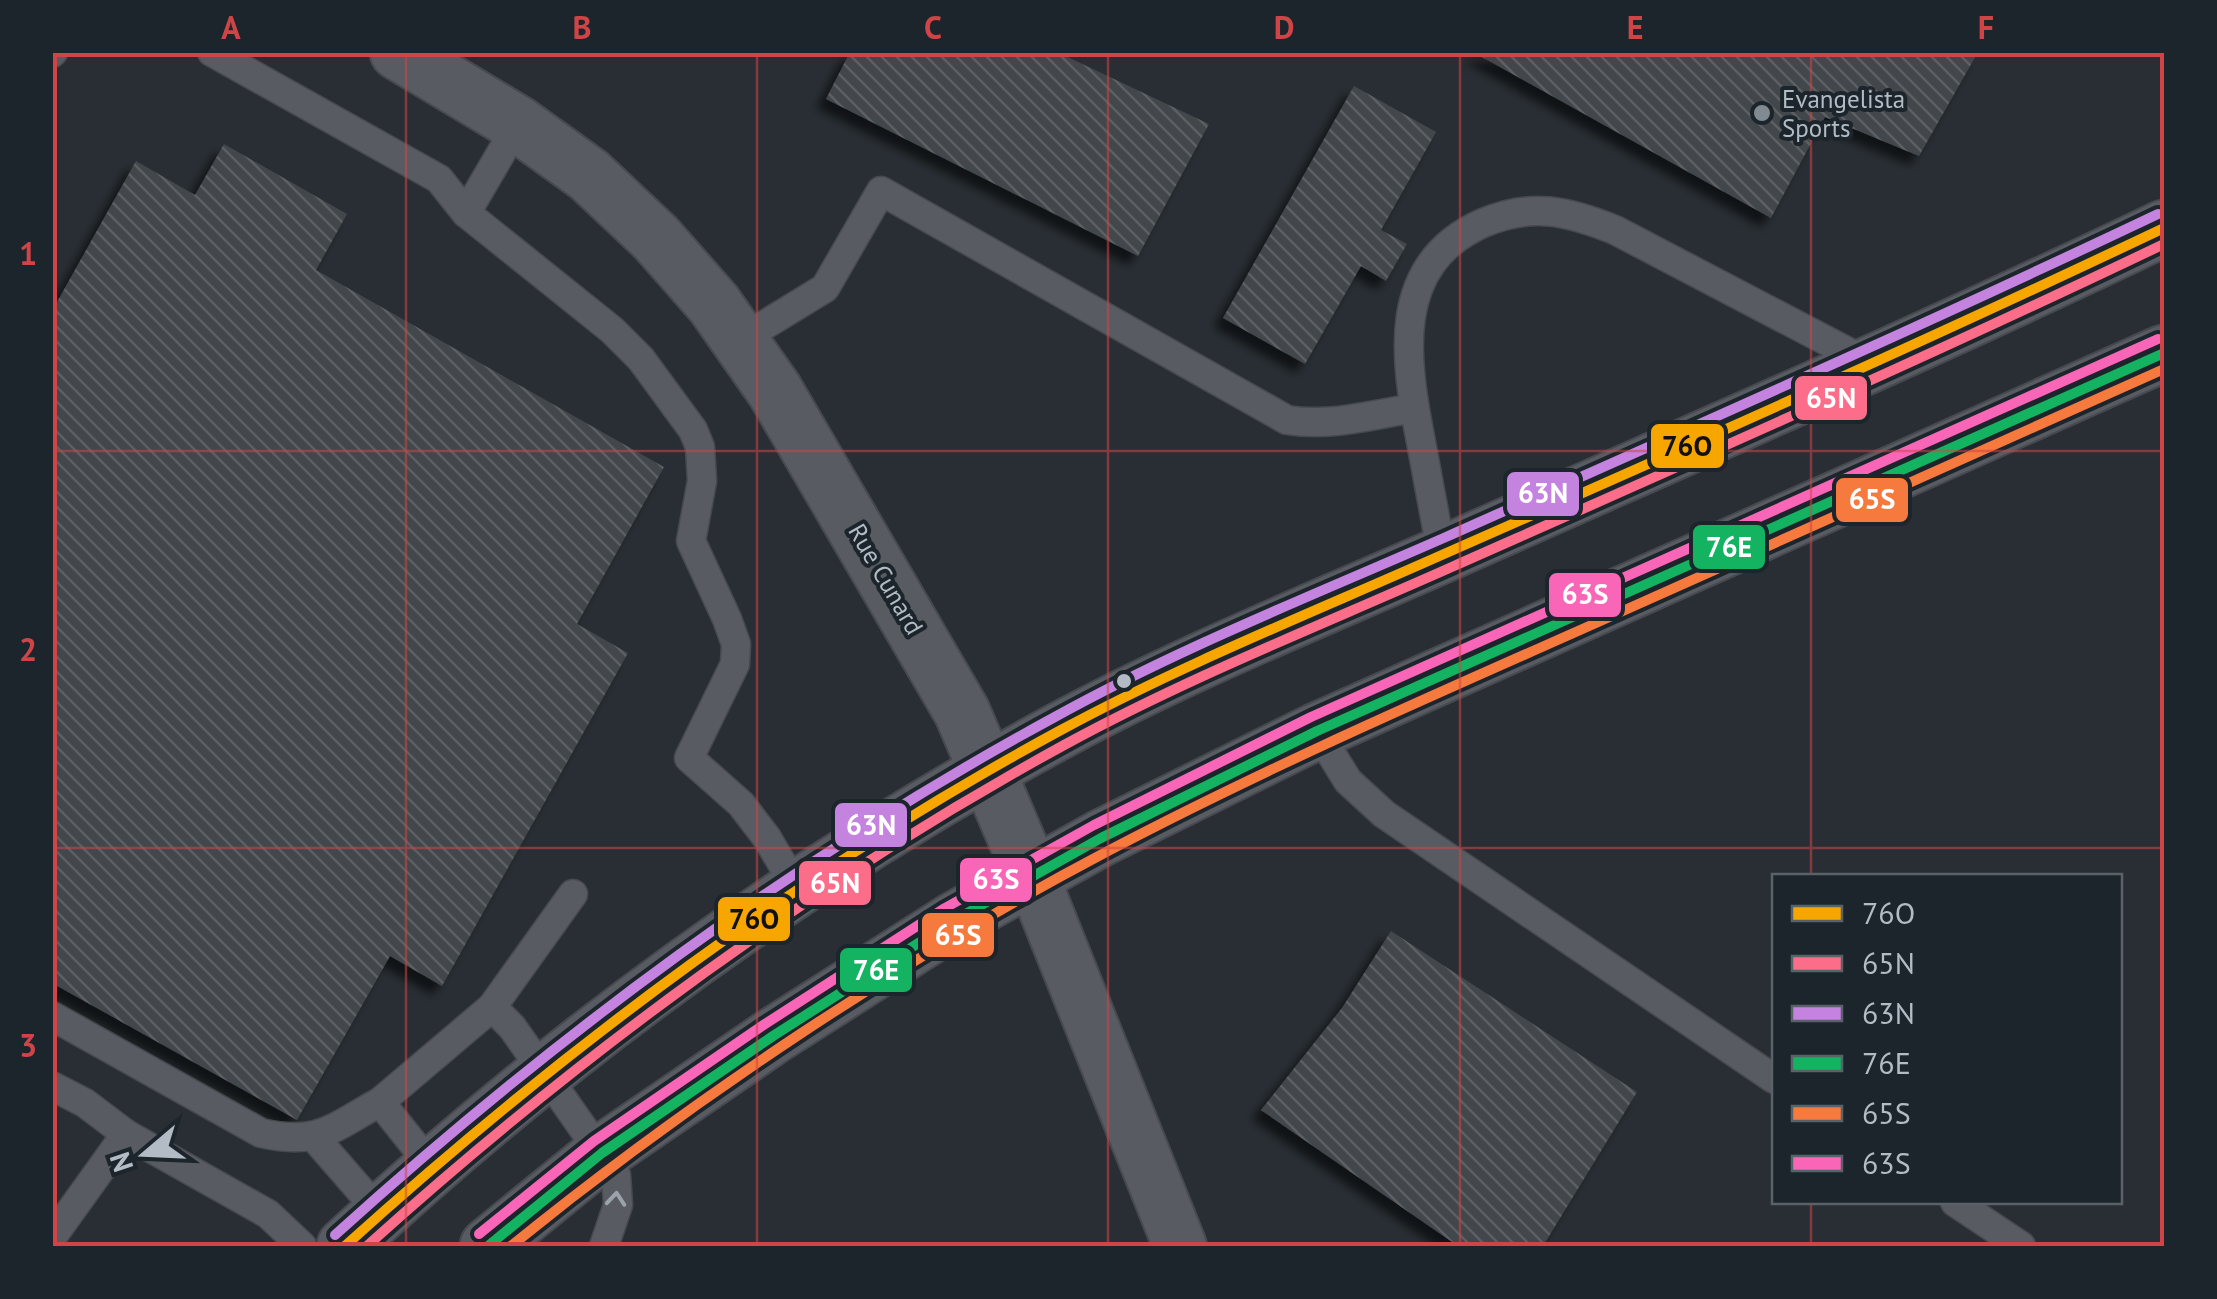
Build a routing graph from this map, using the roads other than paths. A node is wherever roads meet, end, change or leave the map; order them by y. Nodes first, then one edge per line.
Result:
1 (398, 52) edge
2 (229, 57) edge
3 (518, 124) junction
4 (466, 213) junction
5 (2164, 228) edge
6 (740, 340) junction
7 (2164, 352) edge
8 (1869, 363) junction
9 (1414, 408) junction
10 (1442, 554) junction
11 (1317, 731) junction
12 (989, 771) junction
13 (1032, 876) junction
14 (796, 889) junction
15 (573, 894) dead end
16 (492, 1008) junction
17 (52, 1016) edge
18 (544, 1071) junction
19 (1772, 1078) edge
20 (52, 1086) edge
21 (380, 1102) junction
22 (126, 1134) junction
23 (314, 1137) junction
24 (602, 1153) junction
25 (432, 1166) junction
26 (1958, 1204) edge
27 (363, 1230) edge
28 (52, 1237) edge
29 (302, 1246) edge
30 (488, 1246) edge
31 (604, 1246) edge
32 (1180, 1246) edge
33 (2021, 1246) edge

1 - 3 street, Rue Cunard
2 - 4 lane
3 - 4 lane
3 - 6 street, Rue Cunard
4 - 14 lane
5 - 8 street
6 - 9 lane
6 - 12 street, Rue Cunard
7 - 11 street
8 - 9 lane
8 - 10 street
9 - 10 lane
10 - 12 street
11 - 13 street
11 - 19 lane
12 - 13 street, Rue Cunard
12 - 14 street
13 - 24 street
13 - 32 street, Rue Cunard
14 - 18 street
15 - 16 lane
16 - 18 lane
16 - 21 lane
17 - 23 lane
18 - 24 lane
18 - 25 street
20 - 22 lane
21 - 23 lane
21 - 25 lane
22 - 28 lane
22 - 29 lane
23 - 27 lane
24 - 30 street
31 -> 24 lane
25 - 27 street
26 - 33 lane

